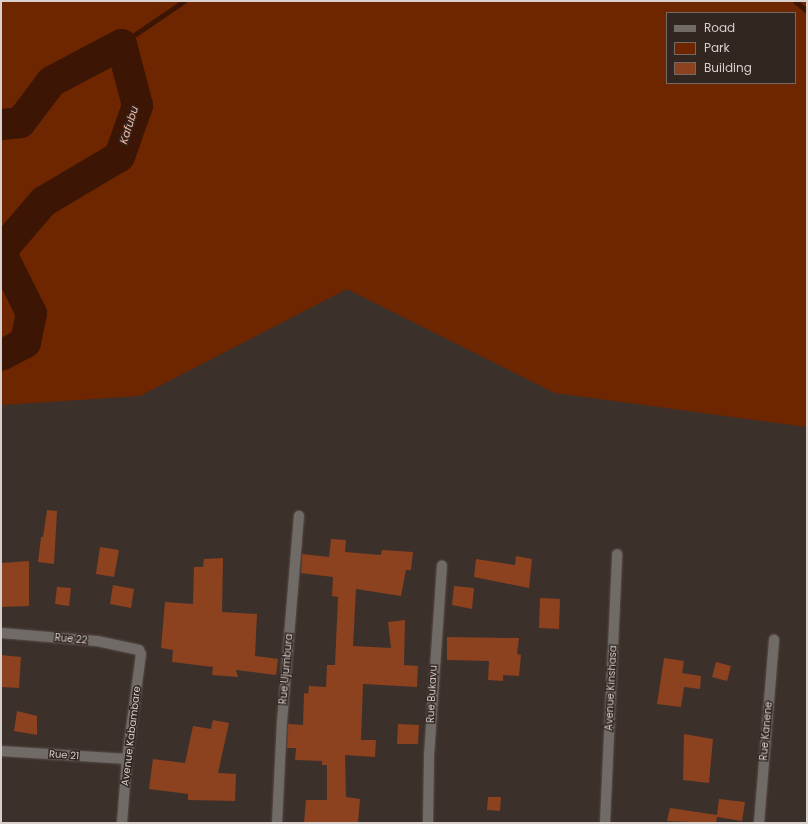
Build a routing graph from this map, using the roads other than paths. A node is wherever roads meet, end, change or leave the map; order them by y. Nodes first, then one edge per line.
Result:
1 (299, 516) dead end
2 (617, 554) dead end
3 (442, 565) dead end
4 (1, 633) edge
5 (774, 640) dead end
6 (139, 650) joint
7 (1, 751) edge
8 (127, 759) junction
9 (122, 823) edge
10 (277, 823) edge
11 (428, 823) edge
12 (605, 823) edge
13 (759, 823) edge

1 - 10 street, Rue Ujumbura
2 - 12 street, Avenue Kinshasa
3 - 11 street, Rue Bukavu
4 - 6 street, Rue 22
5 - 13 street, Rue Kanene
6 - 8 street, Avenue Kabambare
7 - 8 street, Rue 21
8 - 9 street, Avenue Kabambare

